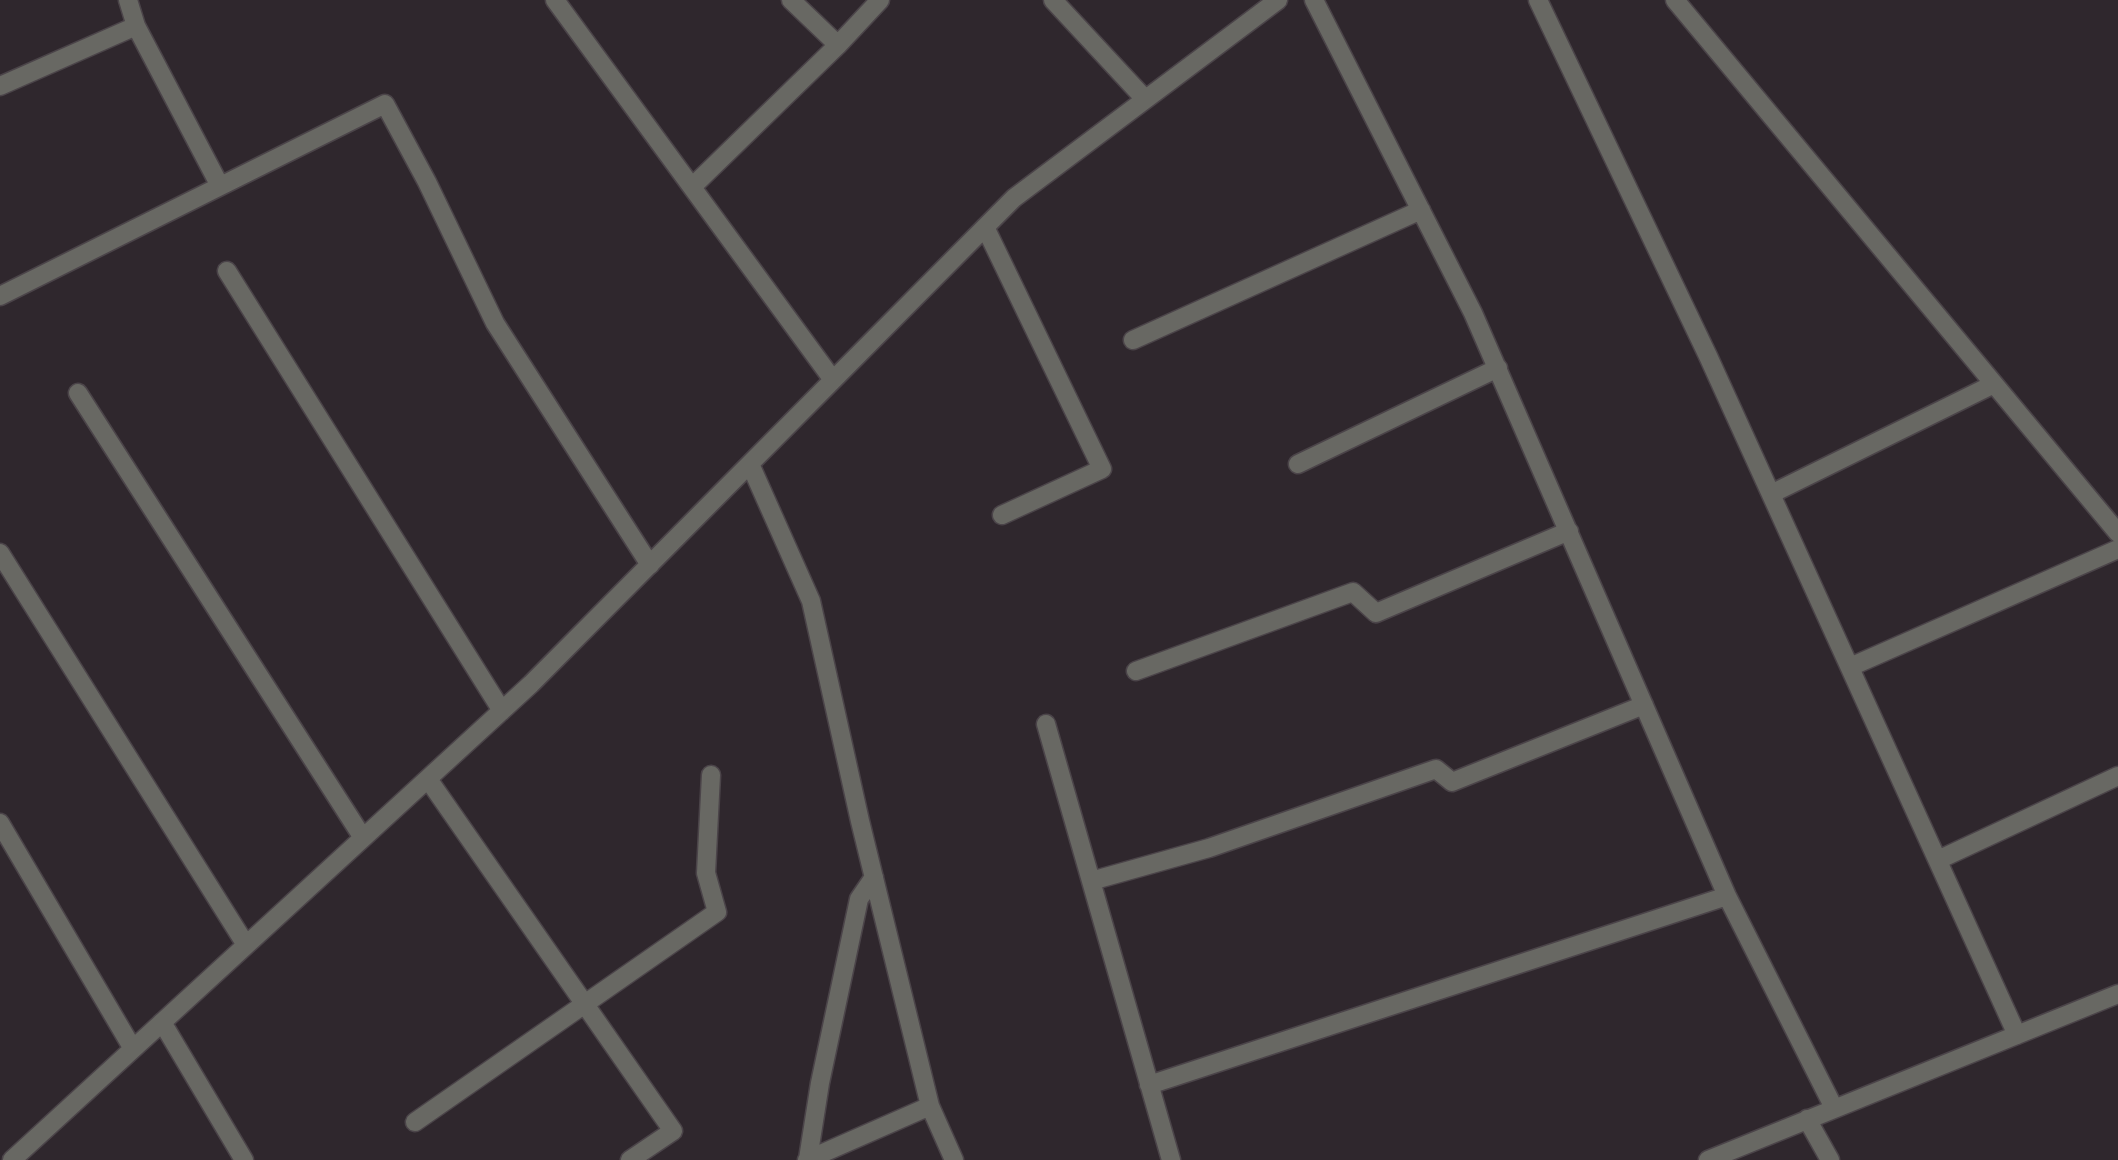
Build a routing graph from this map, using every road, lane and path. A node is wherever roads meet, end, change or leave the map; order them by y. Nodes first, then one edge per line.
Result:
1 (128, 0) edge
2 (555, 0) edge
3 (792, 0) edge
4 (880, 0) edge
5 (1053, 0) edge
6 (1278, 0) edge
7 (1314, 0) edge
8 (1538, 0) edge
9 (1675, 0) edge
10 (136, 26) junction
11 (838, 45) junction
12 (0, 86) edge
13 (1145, 99) junction
14 (220, 186) junction
15 (692, 187) junction
16 (1421, 210) junction
17 (985, 227) junction
18 (227, 271) dead end
19 (0, 296) edge
20 (1133, 340) dead end
21 (1497, 368) junction
22 (833, 380) junction
23 (1994, 384) junction
24 (78, 393) dead end
25 (750, 464) junction
26 (1298, 464) dead end
27 (1771, 494) junction
28 (1002, 514) dead end
29 (1569, 531) junction
30 (2118, 533) edge
31 (2118, 549) edge
32 (0, 554) edge
33 (650, 565) junction
34 (1850, 667) junction
35 (1136, 671) dead end
36 (1644, 705) junction
37 (502, 711) junction
38 (1046, 724) dead end
39 (711, 775) dead end
40 (2118, 776) edge
41 (428, 779) junction
42 (0, 823) edge
43 (363, 838) junction
44 (1938, 860) junction
45 (874, 877) junction
46 (1091, 881) junction
47 (1727, 896) junction
48 (246, 945) junction
49 (2118, 994) edge
50 (585, 1004) junction
51 (162, 1022) junction
52 (2017, 1035) junction
53 (133, 1049) junction
54 (1149, 1085) junction
55 (930, 1106) junction
56 (1834, 1108) junction
57 (1807, 1119) junction
58 (415, 1122) dead end
59 (12, 1160) edge
60 (244, 1160) edge
61 (630, 1160) edge
62 (808, 1160) edge
63 (954, 1160) edge
64 (1171, 1160) edge
65 (1708, 1160) edge
66 (1830, 1160) edge

1 - 10 street
2 - 15 street
3 - 11 street
4 - 11 street
5 - 13 street
6 - 13 street
7 - 16 street
8 - 27 street
9 - 23 street
10 - 12 street
10 - 14 street
11 - 15 street
13 - 17 street
14 - 19 street
14 - 33 street
15 - 22 street
16 - 20 street
16 - 21 street
17 - 22 street
17 - 28 street
18 - 37 street
21 - 26 street
21 - 29 street
22 - 25 street
23 - 27 street
23 - 30 street
24 - 43 street
25 - 33 street
25 - 45 street
27 - 34 street
29 - 35 street
29 - 36 street
31 - 34 street
32 - 48 street
33 - 37 street
34 - 44 street
36 - 46 street
36 - 47 street
37 - 41 street
38 - 46 street
39 - 50 street
40 - 44 street
41 - 43 street
41 - 50 street
42 - 53 street
43 - 48 street
44 - 52 street
45 - 55 street
45 - 62 street
46 - 54 street
47 - 54 street
47 - 56 street
48 - 51 street
49 - 52 street
50 - 58 street
50 - 61 street
51 - 53 street
51 - 60 street
52 - 56 street
53 - 59 street
54 - 64 street
55 - 62 street
55 - 63 street
56 - 57 street
57 - 65 street
57 - 66 street

